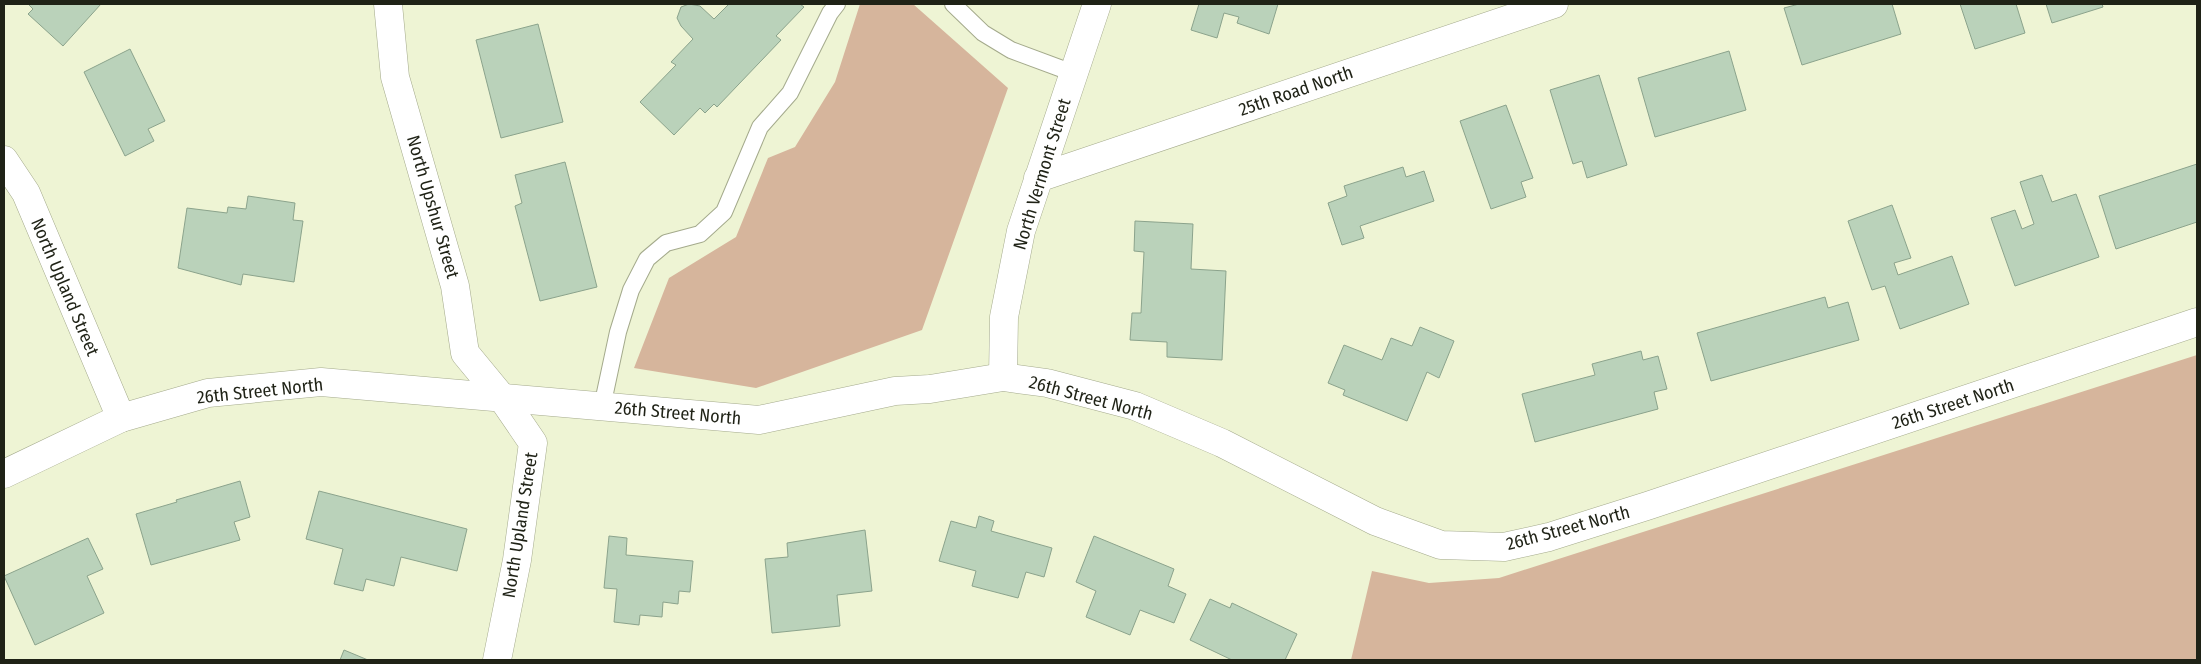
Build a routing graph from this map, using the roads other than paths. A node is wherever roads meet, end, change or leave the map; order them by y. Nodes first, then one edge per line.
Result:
1 (388, 4) edge
2 (837, 4) edge
3 (953, 4) edge
4 (1097, 4) edge
5 (1554, 4) edge
6 (1073, 73) junction
7 (4, 160) edge
8 (1038, 178) junction
9 (2197, 322) edge
10 (1002, 377) junction
11 (502, 399) junction
12 (602, 407) junction
13 (120, 418) junction
14 (4, 474) edge
15 (497, 660) edge

1 - 11 street, North Upshur Street
2 - 12 lane
3 - 6 lane
4 - 6 street, North Vermont Street
5 - 8 street, 25th Road North
6 - 8 street, North Vermont Street
7 - 13 street, North Upland Street
8 - 10 street, North Vermont Street
9 - 10 street, 26th Street North
10 - 12 street, 26th Street North
11 - 12 street, 26th Street North
11 - 13 street, 26th Street North
11 - 15 street, North Upland Street
13 - 14 street, 26th Street North

